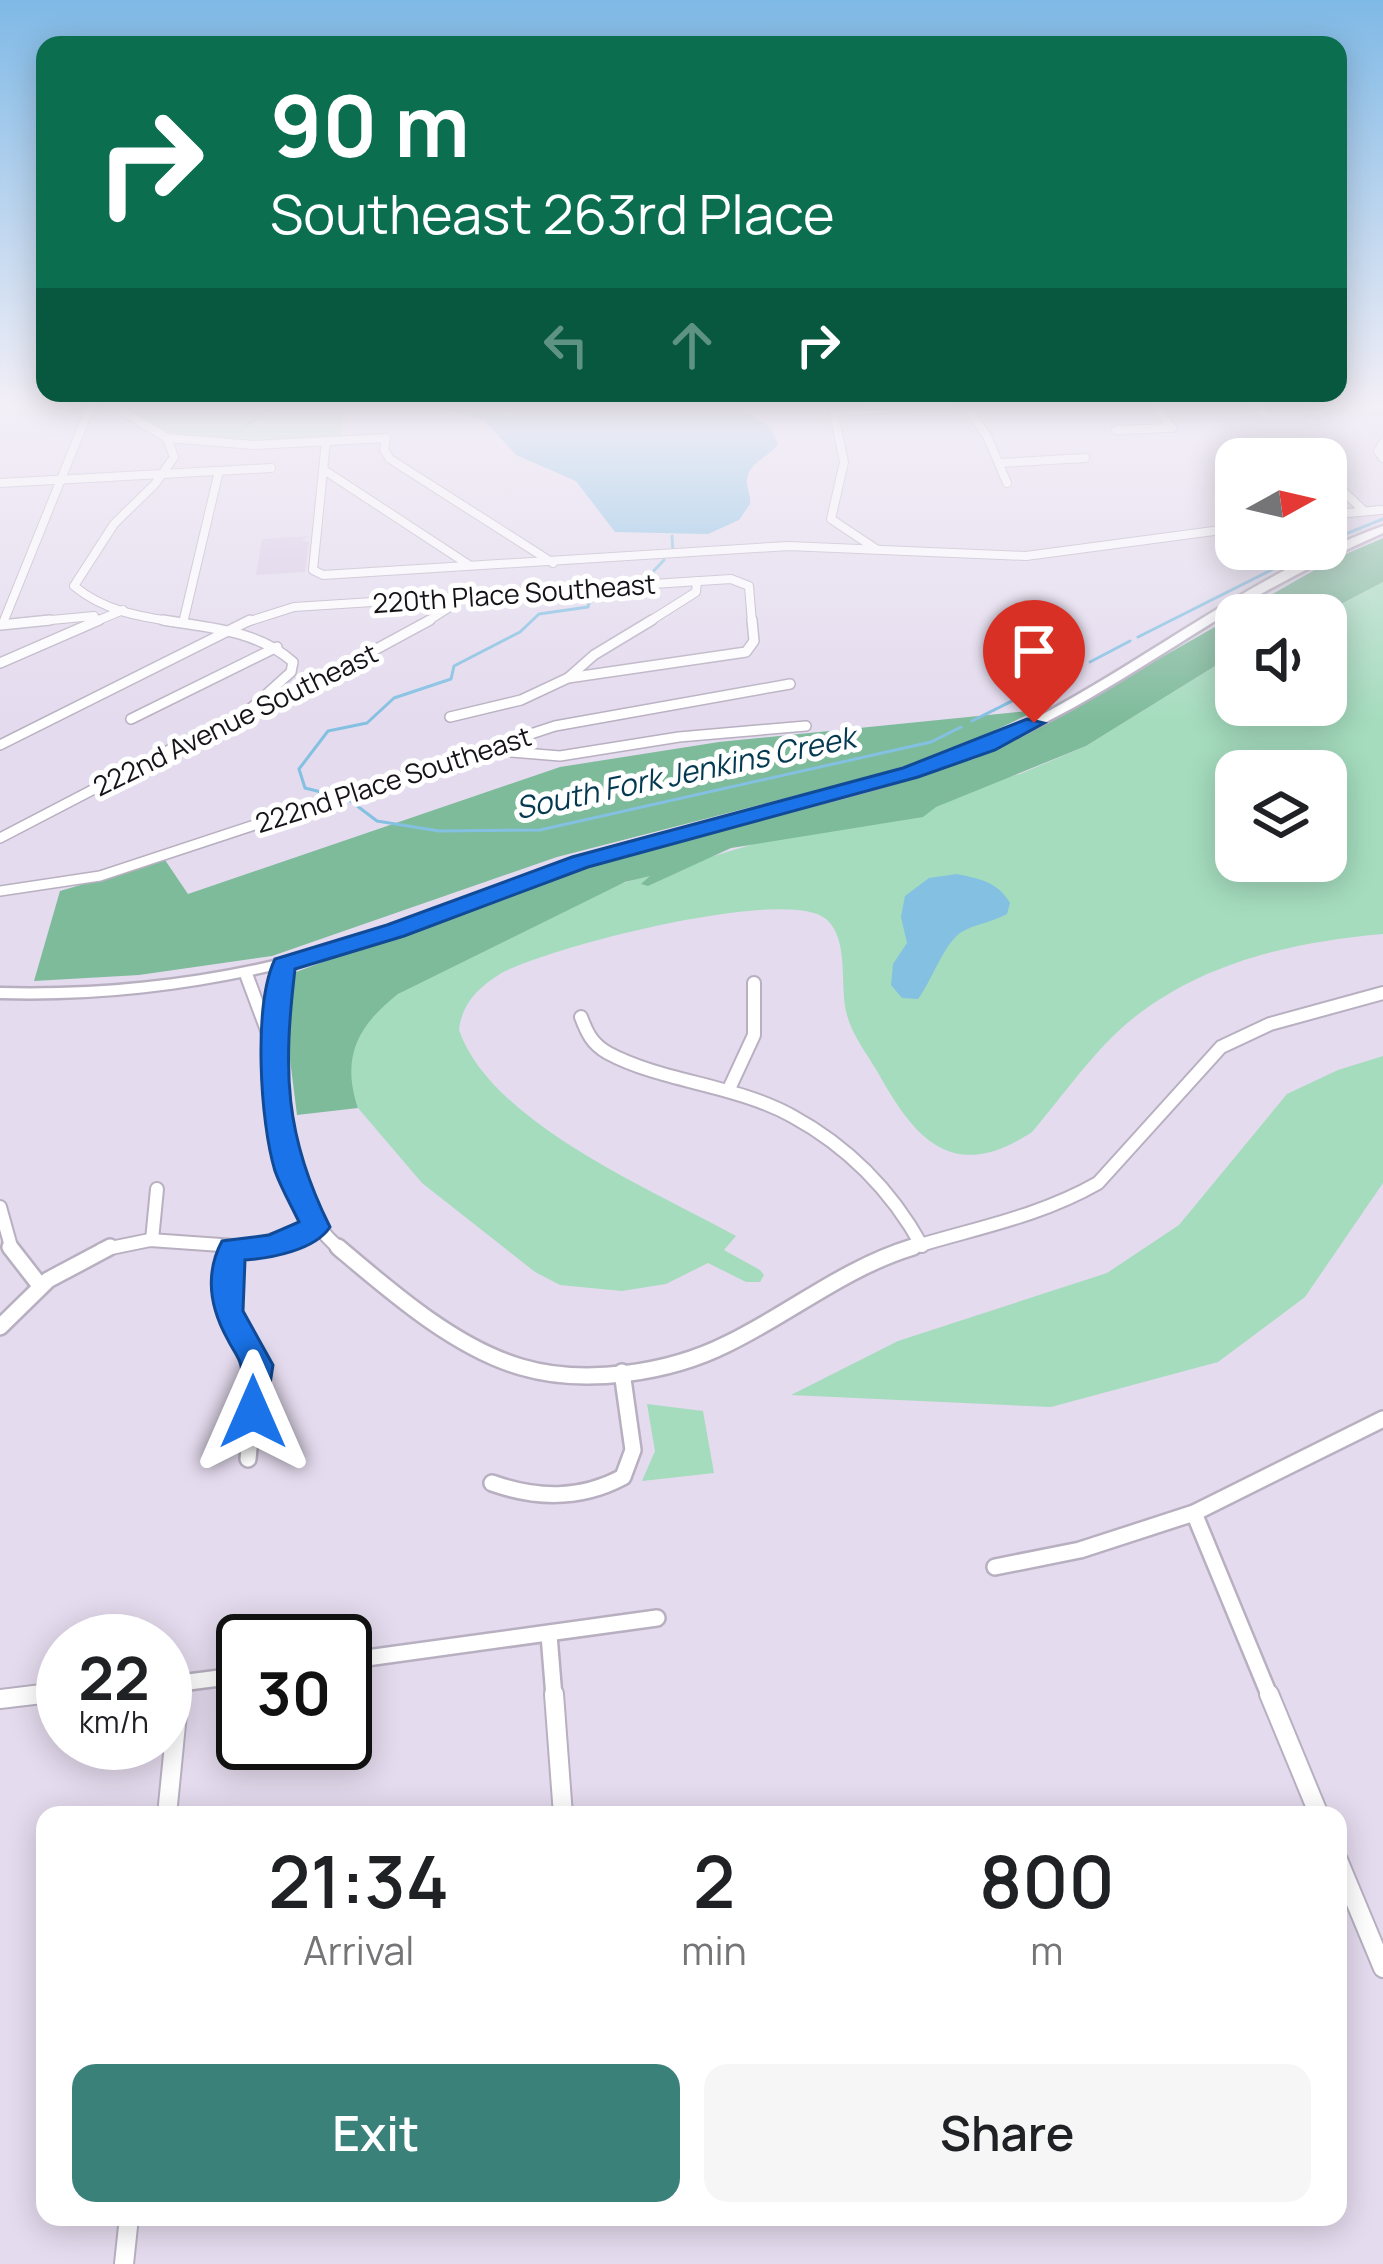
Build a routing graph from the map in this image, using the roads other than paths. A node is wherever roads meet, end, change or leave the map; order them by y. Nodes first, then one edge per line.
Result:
1 (48, 511) edge
2 (128, 511) edge
3 (209, 511) edge
4 (320, 511) edge
5 (386, 511) edge
6 (471, 511) edge
7 (830, 511) edge
8 (1375, 511) edge
9 (1364, 512) joint
10 (1347, 513) edge
11 (1383, 529) edge
12 (1215, 531) edge
13 (1347, 542) edge
14 (882, 552) junction
15 (554, 564) junction
16 (471, 567) junction
17 (1291, 570) edge
18 (698, 581) junction
19 (467, 596) junction
20 (124, 610) junction
21 (182, 624) junction
22 (2, 625) edge
23 (226, 632) junction
24 (277, 647) junction
25 (0, 664) edge
26 (568, 678) junction
27 (790, 684) dead end
28 (450, 716) dead end
29 (131, 719) dead end
30 (238, 720) junction
31 (806, 727) dead end
32 (0, 745) edge
33 (486, 750) junction
34 (0, 838) edge
35 (0, 892) edge
36 (284, 964) junction
37 (246, 974) junction
38 (754, 983) dead end
39 (0, 993) edge
40 (1383, 993) edge
41 (581, 1017) dead end
42 (273, 1047) junction
43 (728, 1089) junction
44 (158, 1190) dead end
45 (0, 1208) edge
46 (316, 1227) junction
47 (152, 1240) junction
48 (922, 1246) junction
49 (232, 1249) junction
50 (38, 1283) junction
51 (0, 1328) edge
52 (622, 1372) junction
53 (1383, 1419) edge
54 (248, 1459) dead end
55 (493, 1483) dead end
56 (1194, 1513) junction
57 (995, 1568) dead end
58 (657, 1618) dead end
59 (549, 1635) junction
60 (372, 1658) edge
61 (36, 1694) edge
62 (0, 1699) edge
63 (169, 1770) edge
64 (167, 1806) edge
65 (562, 1806) edge
66 (1315, 1806) edge
67 (1347, 1882) edge
68 (1383, 1968) edge
69 (128, 2226) edge
70 (124, 2264) edge

1 - 22 street
2 - 20 street
3 - 21 street
4 - 16 street
5 - 16 street
6 - 15 street
7 - 14 street
8 - 9 street
9 - 10 street
11 - 13 street
12 - 14 street
14 - 15 street
15 - 16 street
17 - 36 street
18 - 19 street, 220th Place Southeast
18 - 26 street
18 - 26 street, 220th Place Southeast
19 - 23 street, 220th Place Southeast
19 - 30 street, 222nd Avenue Southeast
20 - 21 street
20 - 22 street
20 - 25 street
21 - 23 street
23 - 24 street
23 - 32 street, 220th Place Southeast
24 - 29 street
24 - 30 street
26 - 28 street
27 - 33 street, 222nd Place Southeast
30 - 34 street, 222nd Avenue Southeast
31 - 33 street
33 - 35 street, 222nd Place Southeast
36 - 37 street
36 - 42 street
37 - 39 street
37 - 42 street
38 - 43 street
40 - 48 street
41 - 43 street
42 - 46 street
43 - 48 street
44 - 47 street
45 - 50 street
46 - 49 street
46 - 52 street
47 - 49 street
47 - 50 street
48 - 52 street
49 - 54 street
50 - 51 street
52 - 55 street
53 - 56 street
56 - 57 street
56 - 66 street
58 - 59 street
59 - 60 street
59 - 65 street
61 - 62 street
63 - 64 street
67 - 68 street
69 - 70 street

